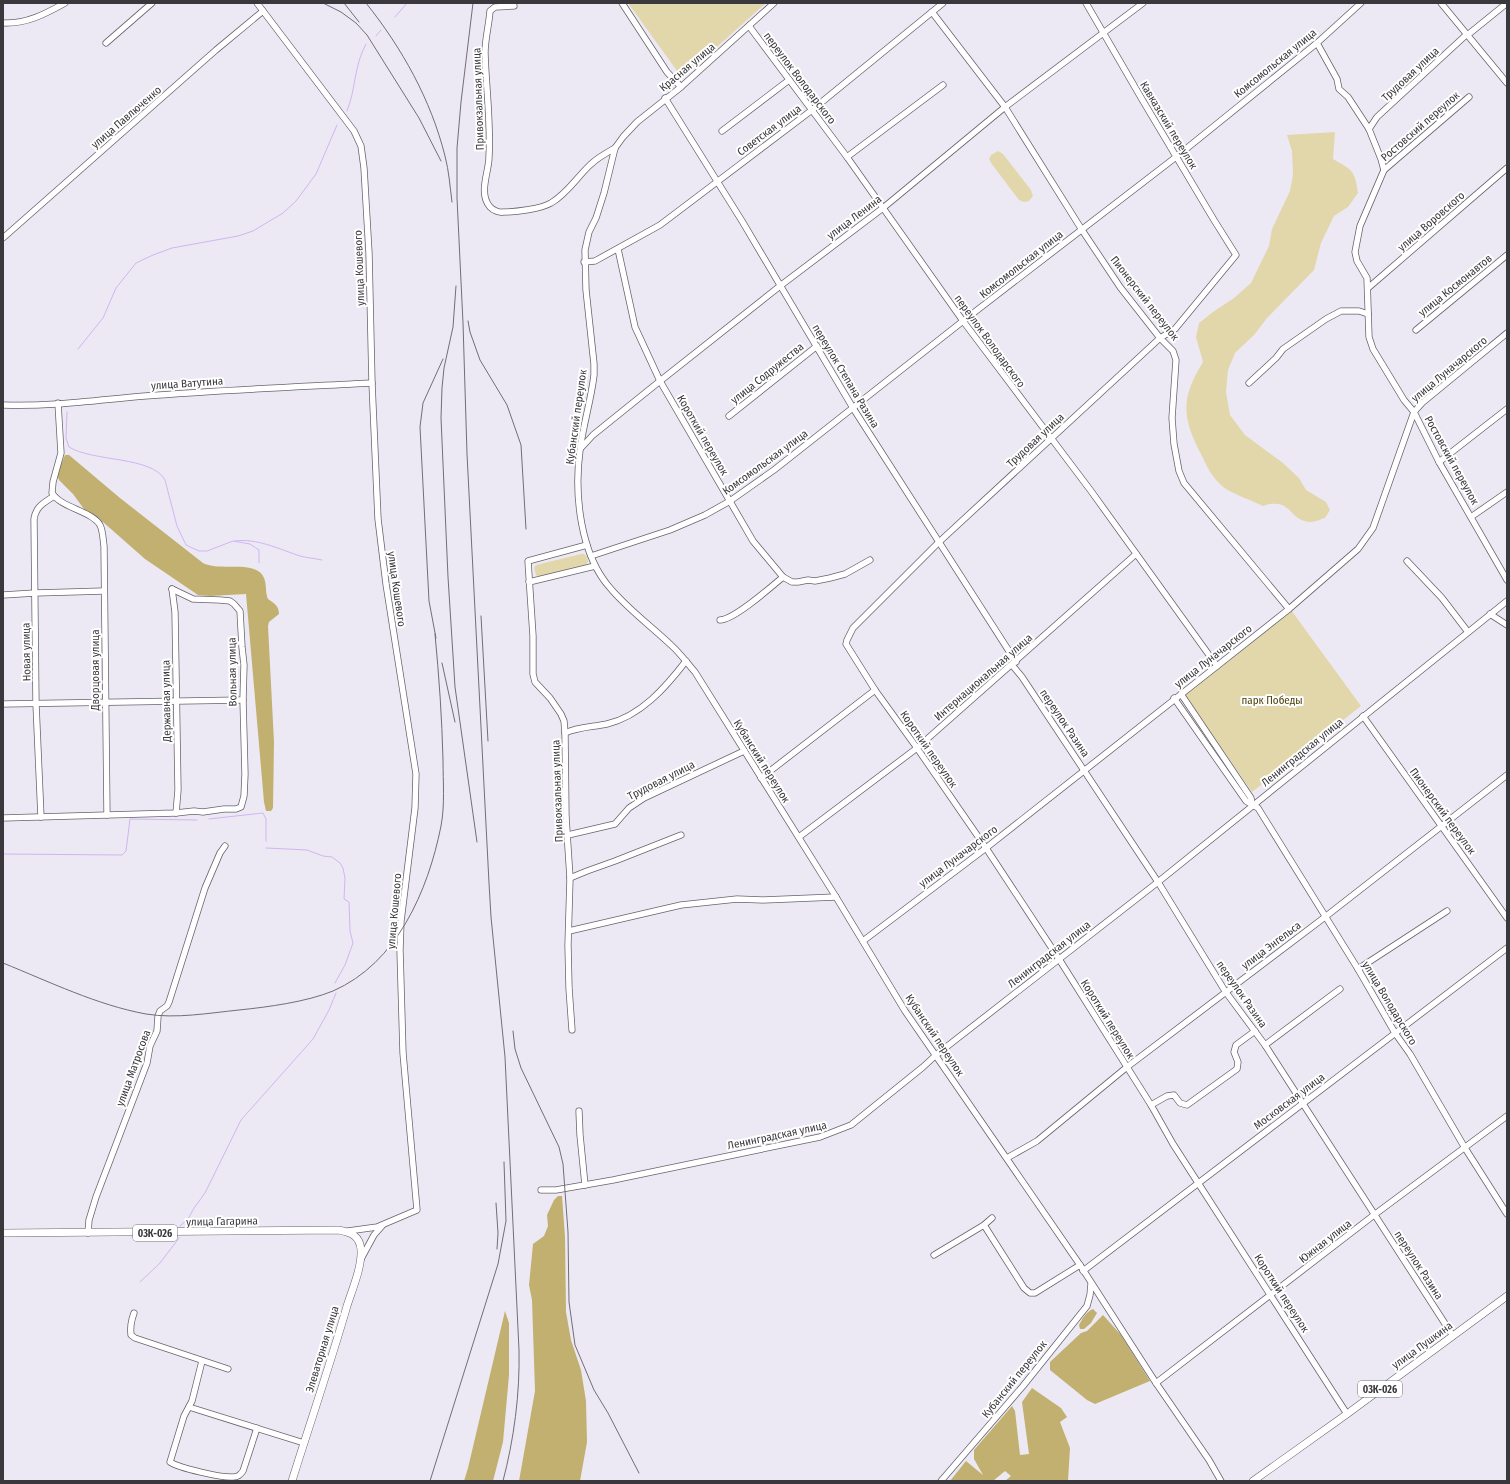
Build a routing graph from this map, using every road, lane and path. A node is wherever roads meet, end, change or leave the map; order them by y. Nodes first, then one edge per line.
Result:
1 (65, 3) edge
2 (152, 3) edge
3 (257, 3) edge
4 (622, 3) edge
5 (774, 3) edge
6 (943, 3) edge
7 (1086, 3) edge
8 (1143, 3) edge
9 (1361, 3) edge
10 (1441, 3) edge
11 (1507, 3) edge
12 (514, 6) dead end
13 (263, 11) junction
14 (932, 12) junction
15 (3, 23) edge
16 (749, 26) junction
17 (1104, 32) junction
18 (1468, 34) junction
19 (106, 43) dead end
20 (1317, 43) junction
21 (789, 80) junction
22 (1507, 83) edge
23 (943, 85) dead end
24 (681, 87) junction
25 (1469, 97) dead end
26 (665, 98) junction
27 (1006, 107) junction
28 (812, 110) junction
29 (1369, 129) junction
30 (722, 131) dead end
31 (615, 148) junction
32 (1176, 157) junction
33 (847, 158) junction
34 (1507, 168) edge
35 (1384, 170) junction
36 (717, 182) junction
37 (883, 208) junction
38 (493, 210) joint
39 (1082, 230) junction
40 (589, 232) joint
41 (3, 238) edge
42 (618, 249) junction
43 (1236, 255) joint
44 (1507, 255) edge
45 (584, 262) junction
46 (780, 286) junction
47 (1368, 288) junction
48 (1368, 314) junction
49 (963, 321) junction
50 (1416, 330) dead end
51 (1507, 333) edge
52 (1160, 338) junction
53 (817, 346) junction
54 (660, 381) junction
55 (372, 383) junction
56 (1250, 383) dead end
57 (58, 403) junction
58 (3, 404) edge
59 (853, 408) junction
60 (1507, 409) edge
61 (1414, 412) junction
62 (729, 416) dead end
63 (1050, 439) junction
64 (580, 450) junction
65 (1439, 462) junction
66 (1507, 492) edge
67 (54, 496) junction
68 (730, 501) junction
69 (1472, 517) junction
70 (938, 543) junction
71 (587, 545) junction
72 (1136, 554) junction
73 (591, 556) junction
74 (870, 560) dead end
75 (1407, 561) dead end
76 (595, 566) junction
77 (783, 577) junction
78 (1507, 580) edge
79 (529, 582) junction
80 (172, 589) joint
81 (104, 591) junction
82 (35, 593) junction
83 (3, 595) edge
84 (1507, 601) edge
85 (1289, 608) junction
86 (1490, 614) junction
87 (720, 620) dead end
88 (1507, 625) edge
89 (1468, 632) junction
90 (846, 640) joint
91 (686, 661) junction
92 (1014, 663) junction
93 (1217, 666) junction
94 (875, 690) junction
95 (1181, 694) junction
96 (1174, 698) junction
97 (243, 700) junction
98 (176, 701) junction
99 (105, 703) junction
100 (3, 704) edge
101 (36, 704) junction
102 (1362, 716) junction
103 (565, 733) junction
104 (917, 748) junction
105 (744, 751) junction
106 (1084, 770) junction
107 (1507, 775) edge
108 (761, 778) junction
109 (1252, 805) junction
110 (176, 813) junction
111 (107, 816) junction
112 (41, 817) junction
113 (3, 818) edge
114 (1442, 825) junction
115 (568, 834) junction
116 (681, 835) dead end
117 (799, 837) junction
118 (225, 846) dead end
119 (986, 848) junction
120 (570, 878) junction
121 (1158, 882) junction
122 (836, 897) junction
123 (1447, 911) dead end
124 (1325, 917) junction
125 (1507, 918) edge
126 (569, 931) junction
127 (863, 941) junction
128 (1507, 948) edge
129 (1059, 959) junction
130 (1358, 969) junction
131 (1340, 989) dead end
132 (1225, 991) junction
133 (572, 1030) dead end
134 (1255, 1031) junction
135 (1395, 1033) junction
136 (1265, 1045) junction
137 (936, 1055) junction
138 (1127, 1067) junction
139 (1302, 1103) junction
140 (1151, 1105) junction
141 (580, 1111) dead end
142 (1507, 1116) edge
143 (1465, 1148) junction
144 (1007, 1158) junction
145 (1199, 1182) junction
146 (585, 1185) junction
147 (541, 1190) dead end
148 (1505, 1206) edge
149 (417, 1210) joint
150 (1507, 1214) edge
151 (1374, 1215) junction
152 (992, 1218) dead end
153 (383, 1225) junction
154 (984, 1225) junction
155 (344, 1231) junction
156 (3, 1233) edge
157 (88, 1233) junction
158 (934, 1255) dead end
159 (360, 1261) junction
160 (1081, 1268) junction
161 (1091, 1284) junction
162 (1271, 1295) junction
163 (1507, 1296) edge
164 (134, 1313) dead end
165 (1453, 1336) junction
166 (202, 1361) junction
167 (228, 1370) dead end
168 (1156, 1383) junction
169 (189, 1407) junction
170 (1347, 1414) junction
171 (257, 1428) junction
172 (304, 1443) junction
173 (292, 1481) edge
174 (942, 1481) edge
175 (1221, 1481) edge
176 (1253, 1481) edge

1 - 15 street
2 - 19 street
3 - 13 street, улица Кошевого
4 - 24 street
5 - 16 street, Красная улица
6 - 14 street, Советская улица
7 - 17 street, Кавказский переулок
8 - 17 street, улица Ленина
9 - 20 street, Комсомольская улица
10 - 18 street
11 - 18 street, Трудовая улица
12 - 38 street, Привокзальная улица
13 - 41 street, улица Павлюченко
13 - 55 street, улица Кошевого
14 - 27 street, Пионерский переулок
14 - 28 street, Советская улица
16 - 21 street, переулок Володарского
16 - 24 street, Красная улица
17 - 27 street, улица Ленина
17 - 32 street, Кавказский переулок
18 - 22 street
18 - 29 street, Трудовая улица
20 - 29 street, Ростовский переулок
20 - 32 street, Комсомольская улица
21 - 28 street, переулок Володарского
21 - 30 street
23 - 33 street
24 - 26 street, Красная улица
25 - 35 street, Ростовский переулок
26 - 31 street, Красная улица
26 - 36 street, переулок Степана Разина
27 - 37 street, улица Ленина
27 - 39 street, Пионерский переулок
28 - 33 street, переулок Володарского
28 - 36 street, Советская улица
29 - 35 street, Ростовский переулок
31 - 38 street, Красная улица
31 - 40 street, Красная улица
32 - 39 street, Комсомольская улица
32 - 43 street, Кавказский переулок
33 - 37 street, переулок Володарского
34 - 47 street, улица Воровского
35 - 47 street, Ростовский переулок
36 - 42 street, Советская улица
36 - 46 street, переулок Степана Разина
37 - 46 street, улица Ленина
37 - 49 street, переулок Володарского
39 - 49 street, Комсомольская улица
39 - 52 street, Пионерский переулок
40 - 45 street, Кубанский переулок
42 - 45 street, Советская улица
42 - 54 street
43 - 52 street, Трудовая улица
44 - 50 street, улица Космонавтов
45 - 64 street, Кубанский переулок
46 - 53 street, переулок Степана Разина
46 - 54 street, улица Ленина
47 - 48 street, Ростовский переулок
48 - 56 street
48 - 61 street, Ростовский переулок
49 - 59 street, Комсомольская улица
49 - 63 street, переулок Володарского
51 - 61 street, улица Луначарского
52 - 63 street, Трудовая улица
52 - 85 street, Пионерский переулок
53 - 59 street, переулок Степана Разина
53 - 62 street, улица Содружества
54 - 64 street, улица Ленина
54 - 68 street, Короткий переулок
55 - 57 street, улица Ватутина
55 - 149 street, улица Кошевого
57 - 58 street, улица Ватутина
57 - 67 street
59 - 68 street, Комсомольская улица
59 - 70 street, переулок Степана Разина
60 - 65 street
61 - 65 street, Ростовский переулок
61 - 85 street, улица Луначарского
63 - 70 street, Трудовая улица
63 - 72 street, переулок Володарского
64 - 71 street, Кубанский переулок
65 - 69 street, Ростовский переулок
66 - 69 street
67 - 81 street, Дворцовая улица
67 - 82 street, Новая улица
68 - 73 street, Комсомольская улица
68 - 77 street, Короткий переулок
69 - 78 street, Ростовский переулок
70 - 90 street, Трудовая улица
70 - 92 street, переулок Степана Разина
71 - 73 street, Кубанский переулок
71 - 79 street, Привокзальная улица
72 - 92 street, Интернациональная улица
72 - 93 street, переулок Володарского
73 - 76 street, Кубанский переулок
74 - 77 street
75 - 89 street
76 - 79 street
76 - 91 street, Кубанский переулок
77 - 87 street
79 - 103 street, Привокзальная улица
80 - 97 street, Вольная улица
80 - 98 street, Державная улица
81 - 82 street
81 - 99 street, Дворцовая улица
82 - 83 street
82 - 101 street, Новая улица
84 - 86 street, Ленинградская улица
85 - 93 street, улица Луначарского
86 - 88 street
86 - 89 street, Ленинградская улица
89 - 102 street, Ленинградская улица
90 - 94 street, Короткий переулок
91 - 103 street
91 - 105 street, Кубанский переулок
92 - 104 street, Интернациональная улица
92 - 106 street, переулок Разина
93 - 95 street, улица Луначарского
94 - 104 street, Короткий переулок
94 - 108 street
95 - 96 street, улица Луначарского
95 - 109 street, улица Володарского
96 - 106 street, улица Луначарского
96 - 109 street, улица Володарского
97 - 98 street
97 - 110 street, Вольная улица
98 - 99 street
98 - 110 street, Державная улица
99 - 101 street
99 - 111 street, Дворцовая улица
100 - 101 street
101 - 112 street, Новая улица
102 - 109 street, Ленинградская улица
102 - 114 street, Пионерский переулок
103 - 115 street, Привокзальная улица
104 - 117 street, Интернациональная улица
104 - 119 street, Короткий переулок
105 - 108 street, Кубанский переулок
105 - 115 street, Трудовая улица
106 - 119 street, улица Луначарского
106 - 121 street, переулок Разина
107 - 114 street, улица Энгельса
108 - 117 street, Кубанский переулок
109 - 121 street, Ленинградская улица
109 - 124 street, улица Володарского
110 - 111 street
111 - 112 street
112 - 113 street
114 - 124 street, улица Энгельса
114 - 125 street, Пионерский переулок
115 - 120 street, Привокзальная улица
116 - 120 street
117 - 122 street, Кубанский переулок
118 - 157 street, улица Матросова
119 - 127 street, улица Луначарского
119 - 129 street, Короткий переулок
120 - 126 street, Привокзальная улица
121 - 129 street, Ленинградская улица
121 - 132 street, переулок Разина
122 - 126 street
122 - 127 street, Кубанский переулок
123 - 130 street
124 - 130 street, улица Володарского
124 - 132 street, улица Энгельса
126 - 133 street, Привокзальная улица
127 - 137 street, Кубанский переулок
128 - 135 street, Московская улица
129 - 137 street, Ленинградская улица
129 - 138 street, Короткий переулок
130 - 135 street, улица Володарского
131 - 136 street
132 - 134 street, переулок Разина
132 - 138 street, улица Энгельса
134 - 136 street, переулок Разина
134 - 140 street
135 - 139 street, Московская улица
135 - 143 street, улица Володарского
136 - 139 street, переулок Разина
137 - 144 street, Кубанский переулок
137 - 146 street, Ленинградская улица
138 - 140 street, Короткий переулок
138 - 144 street, улица Энгельса
139 - 145 street, Московская улица
139 - 151 street, переулок Разина
140 - 145 street, Короткий переулок
141 - 146 street
142 - 143 street, Южная улица
143 - 148 street, улица Володарского
143 - 151 street, Южная улица
144 - 160 street, Кубанский переулок
145 - 160 street, Московская улица
145 - 162 street, Короткий переулок
146 - 147 street, Ленинградская улица
148 - 150 street, улица Володарского
149 - 153 street, улица Гагарина
151 - 162 street, Южная улица
151 - 165 street, переулок Разина
152 - 154 street
153 - 155 street, улица Гагарина
153 - 159 street, Элеваторная улица
154 - 158 street
154 - 160 street
155 - 157 main road, улица Гагарина / 03К-026
155 - 159 main road, Элеваторная улица
156 - 157 main road, улица Гагарина / 03К-026
159 - 172 main road, Элеваторная улица
160 - 161 street, Кубанский переулок
161 - 168 street, Кубанский переулок
161 - 174 street, Кубанский переулок
162 - 168 street, Южная улица
162 - 170 street, Короткий переулок
163 - 165 main road, улица Пушкина / 03К-026
164 - 166 street
165 - 170 main road, улица Пушкина / 03К-026
166 - 167 street
166 - 169 street
168 - 175 street, Кубанский переулок
169 - 171 street
169 - 171 street
170 - 176 main road, улица Пушкина / 03К-026
171 - 172 street
172 - 173 main road, Элеваторная улица

